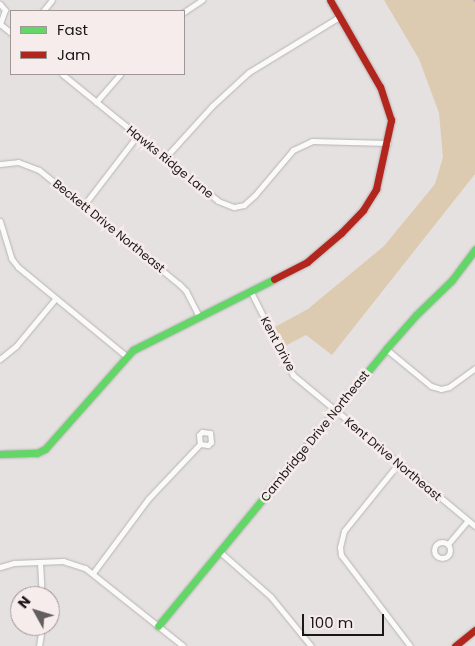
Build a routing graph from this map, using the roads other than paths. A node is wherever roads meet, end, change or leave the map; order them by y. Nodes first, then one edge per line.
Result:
1 (52, 0) edge
2 (202, 0) edge
3 (330, 0) edge
4 (0, 4) edge
5 (44, 10) edge
6 (185, 11) edge
7 (339, 17) junction
8 (10, 32) edge
9 (63, 75) edge
10 (119, 75) edge
11 (96, 102) junction
12 (137, 136) junction
13 (388, 142) junction
14 (164, 159) junction
15 (0, 164) edge
16 (84, 205) junction
17 (0, 221) edge
18 (475, 249) edge
19 (251, 292) junction
20 (55, 299) junction
21 (199, 317) junction
22 (386, 349) junction
23 (126, 356) junction
24 (0, 359) edge
25 (475, 368) edge
26 (311, 391) joint
27 (336, 411) junction
28 (200, 444) dead end
29 (0, 454) edge
30 (398, 464) junction
31 (467, 521) junction
32 (475, 526) edge
33 (448, 544) dead end
34 (220, 552) junction
35 (40, 562) junction
36 (0, 566) edge
37 (93, 573) junction
38 (41, 586) edge
39 (158, 626) junction
40 (475, 630) edge
41 (183, 646) edge
42 (312, 646) edge
43 (410, 646) edge
44 (455, 646) edge

1 - 5 street
2 - 6 street
3 - 7 street
4 - 8 street
7 - 13 street
7 - 14 street
9 - 11 street, Hawks Ridge Lane
10 - 11 street
11 - 12 street, Hawks Ridge Lane
12 - 14 street, Hawks Ridge Lane
12 - 16 street
13 - 14 street, Hawks Ridge Lane
13 - 19 street
15 - 16 street, Beckett Drive Northeast
16 - 21 street, Beckett Drive Northeast
17 - 20 street
18 - 22 street, Cambridge Drive Northeast
19 - 21 street
19 - 26 street, Kent Drive
20 - 23 street
20 - 24 street
21 - 23 street
22 - 25 street
22 - 27 street, Cambridge Drive Northeast
23 - 29 street
26 - 27 street, Kent Drive Northeast
27 - 30 street, Kent Drive Northeast
27 - 34 street, Cambridge Drive Northeast
28 - 37 street
30 - 31 street, Kent Drive Northeast
30 - 43 street
31 - 32 street, Kent Drive Northeast
31 - 33 street
34 - 39 street, Cambridge Drive Northeast
34 - 42 street
35 - 36 street
35 - 37 street
35 - 38 street
37 - 39 street
39 - 41 street
40 - 44 street

